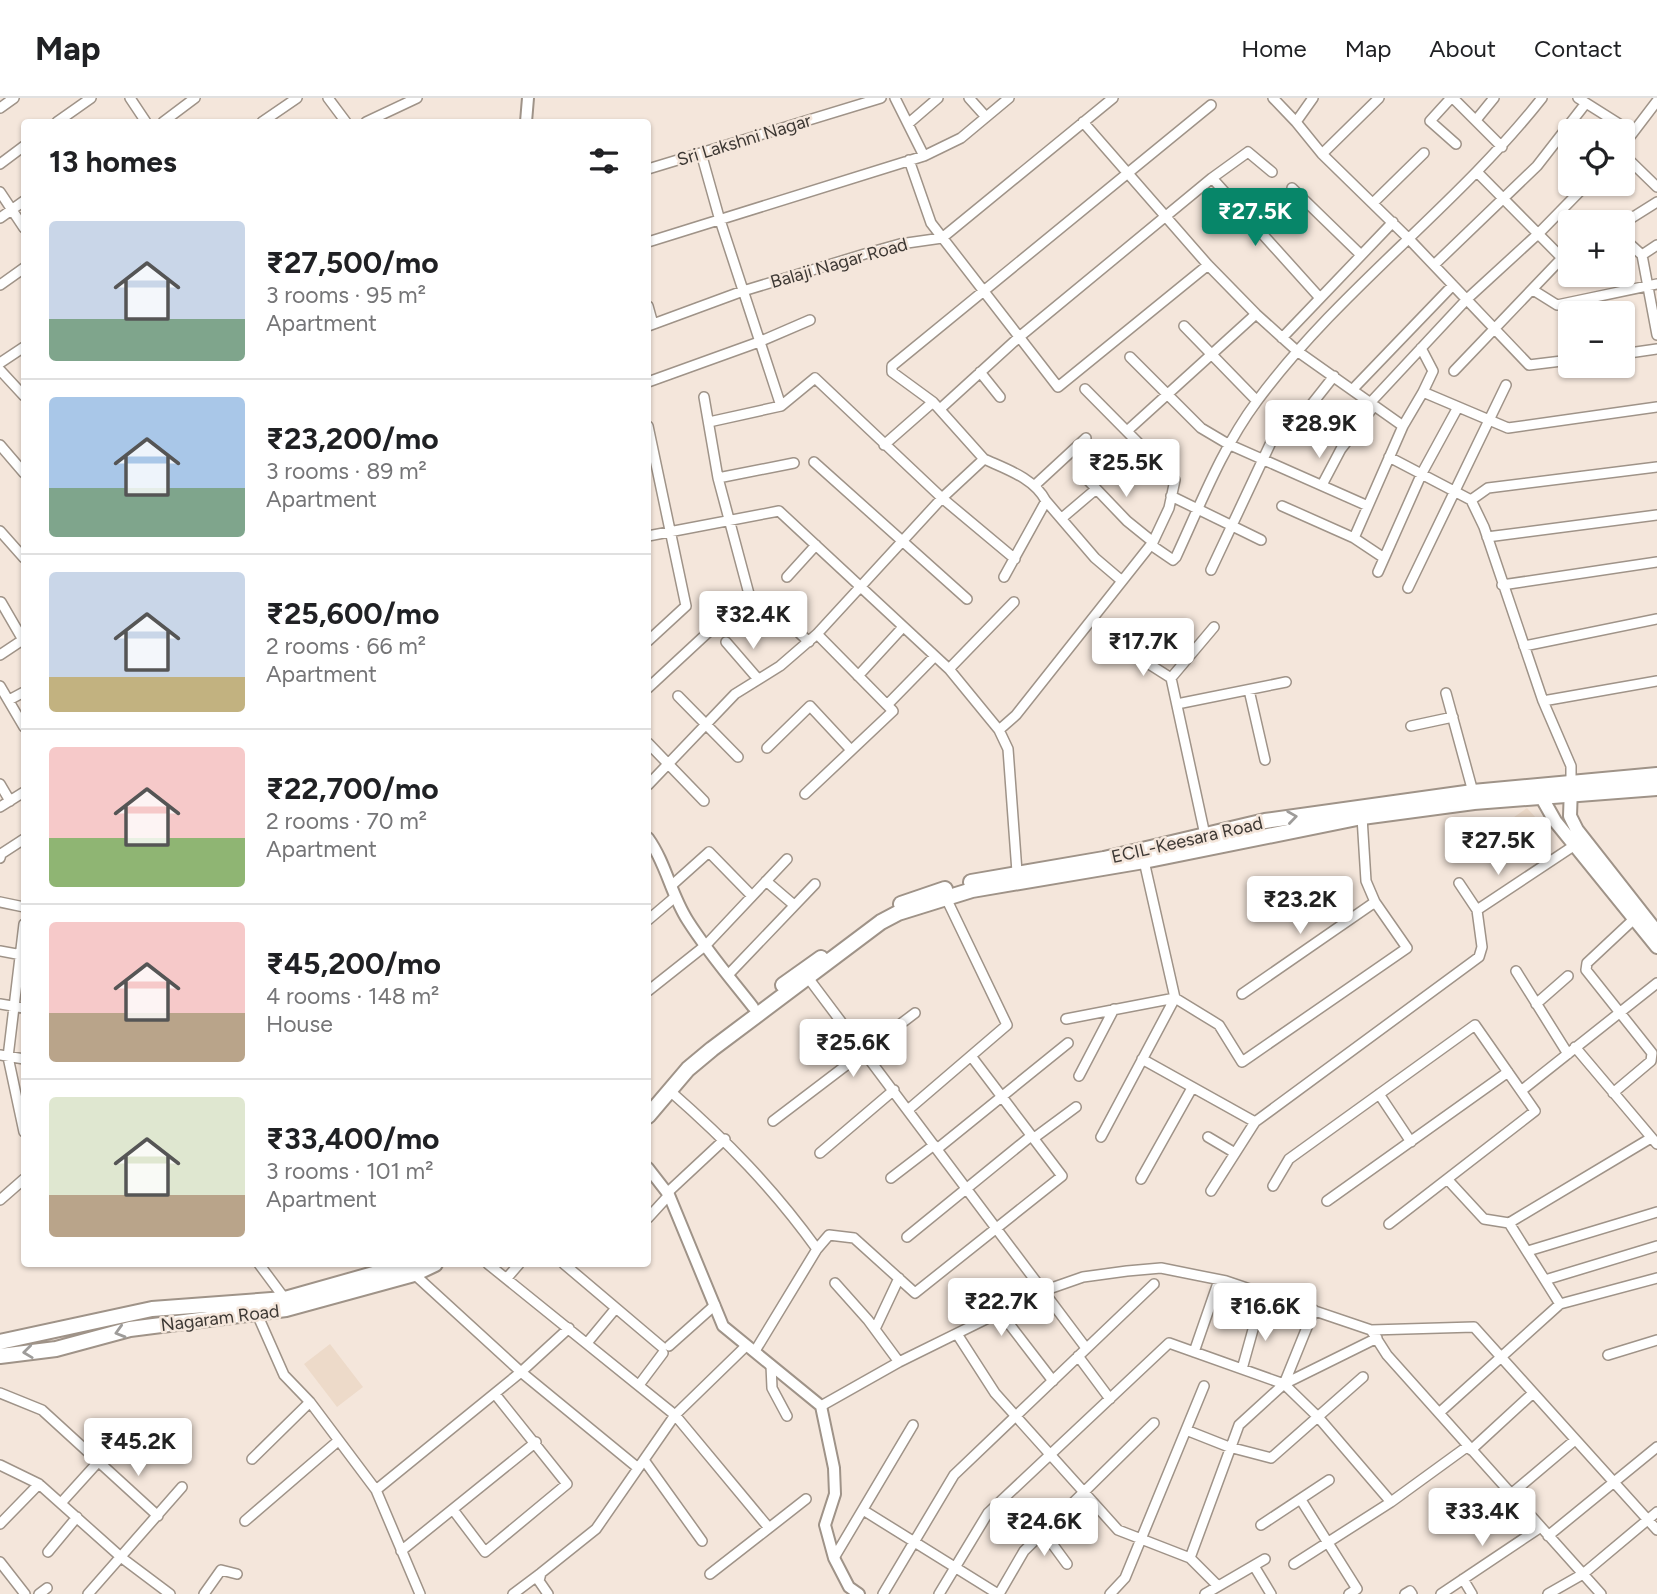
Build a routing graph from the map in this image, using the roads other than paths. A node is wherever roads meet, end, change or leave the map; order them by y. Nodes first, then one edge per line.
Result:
1 (14, 98) edge
2 (91, 98) edge
3 (130, 98) edge
4 (195, 98) edge
5 (297, 98) edge
6 (328, 98) edge
7 (388, 98) edge
8 (417, 98) edge
9 (528, 98) edge
10 (881, 98) edge
11 (895, 98) edge
12 (938, 98) edge
13 (969, 98) edge
14 (1009, 98) edge
15 (1113, 98) edge
16 (1273, 98) edge
17 (1313, 98) edge
18 (1379, 98) edge
19 (1452, 98) edge
20 (1494, 98) edge
21 (1542, 98) edge
22 (1582, 100) edge
23 (1657, 101) edge
24 (1211, 104) dead end
25 (395, 107) junction
26 (0, 108) edge
27 (986, 117) junction
28 (61, 119) edge
29 (142, 119) edge
30 (167, 119) edge
31 (266, 119) edge
32 (344, 119) edge
33 (372, 119) edge
34 (526, 119) edge
35 (1612, 119) edge
36 (1476, 120) junction
37 (1083, 122) junction
38 (1296, 122) junction
39 (909, 123) junction
40 (1635, 128) edge
41 (1456, 144) dead end
42 (1502, 147) junction
43 (21, 148) edge
44 (701, 153) junction
45 (1424, 153) dead end
46 (1322, 154) junction
47 (924, 156) junction
48 (909, 160) junction
49 (0, 164) edge
50 (1635, 166) edge
51 (651, 168) edge
52 (1272, 172) dead end
53 (1477, 172) junction
54 (1127, 173) junction
55 (1212, 178) junction
56 (1657, 187) edge
57 (1292, 188) dead end
58 (0, 192) edge
59 (1575, 196) edge
60 (1504, 198) junction
61 (1657, 202) edge
62 (21, 203) edge
63 (1373, 203) junction
64 (12, 210) junction
65 (1635, 216) edge
66 (719, 217) junction
67 (0, 218) edge
68 (1166, 218) junction
69 (1393, 222) junction
70 (21, 224) edge
71 (1539, 233) junction
72 (942, 238) junction
73 (1408, 238) junction
74 (651, 241) edge
75 (1657, 245) edge
76 (1635, 249) edge
77 (1558, 250) edge
78 (1361, 255) junction
79 (1642, 255) junction
80 (1208, 265) junction
81 (1434, 265) junction
82 (1558, 265) edge
83 (21, 270) edge
84 (0, 285) edge
85 (1453, 285) junction
86 (1657, 285) edge
87 (1647, 287) junction
88 (982, 290) junction
89 (1533, 290) junction
90 (743, 291) junction
91 (1320, 299) junction
92 (1467, 299) junction
93 (1256, 314) junction
94 (810, 320) dead end
95 (651, 325) edge
96 (1184, 326) dead end
97 (1494, 329) junction
98 (1657, 335) edge
99 (1018, 338) junction
100 (1282, 338) junction
101 (759, 342) junction
102 (1421, 348) junction
103 (21, 349) edge
104 (1657, 349) edge
105 (1297, 351) junction
106 (1635, 352) edge
107 (1211, 355) junction
108 (1130, 357) dead end
109 (1558, 361) edge
110 (0, 363) edge
111 (0, 370) edge
112 (1454, 371) dead end
113 (980, 372) junction
114 (1334, 376) junction
115 (651, 381) edge
116 (1506, 386) dead end
117 (1085, 389) dead end
118 (1352, 390) junction
119 (1423, 392) junction
120 (21, 393) edge
121 (1167, 395) junction
122 (704, 397) dead end
123 (1000, 397) dead end
124 (1257, 401) junction
125 (1372, 404) junction
126 (936, 405) junction
127 (781, 406) junction
128 (1458, 407) junction
129 (1657, 407) edge
130 (1300, 419) dead end
131 (1281, 421) dead end
132 (1490, 421) junction
133 (709, 422) junction
134 (1403, 426) junction
135 (1127, 431) junction
136 (651, 438) edge
137 (1086, 438) dead end
138 (0, 444) edge
139 (1228, 444) junction
140 (884, 445) junction
141 (1390, 457) junction
142 (984, 459) junction
143 (1262, 459) junction
144 (814, 462) dead end
145 (794, 463) dead end
146 (1657, 467) edge
147 (21, 469) edge
148 (1422, 473) junction
149 (1082, 474) dead end
150 (718, 478) junction
151 (1322, 485) junction
152 (1034, 486) junction
153 (1096, 490) junction
154 (1457, 491) junction
155 (1171, 496) junction
156 (942, 498) junction
157 (1471, 500) junction
158 (1046, 501) junction
159 (1282, 506) dead end
160 (1368, 506) junction
161 (1199, 508) junction
162 (1657, 515) edge
163 (1062, 518) junction
164 (728, 519) junction
165 (1231, 526) junction
166 (672, 530) junction
167 (0, 531) edge
168 (651, 535) edge
169 (1487, 537) junction
170 (1354, 538) junction
171 (1261, 540) dead end
172 (903, 541) junction
173 (1152, 543) junction
174 (816, 545) junction
175 (21, 555) edge
176 (1384, 558) junction
177 (1015, 559) junction
178 (1657, 562) edge
179 (1211, 570) dead end
180 (1378, 572) dead end
181 (787, 577) dead end
182 (1004, 577) dead end
183 (1122, 581) junction
184 (1502, 585) junction
185 (860, 587) junction
186 (1408, 588) dead end
187 (967, 599) dead end
188 (1, 602) edge
189 (1014, 602) dead end
190 (1657, 619) edge
191 (716, 625) dead end
192 (903, 627) junction
193 (1214, 627) dead end
194 (21, 634) edge
195 (817, 635) junction
196 (651, 638) edge
197 (21, 641) edge
198 (726, 642) dead end
199 (809, 642) junction
200 (1524, 646) junction
201 (1130, 652) dead end
202 (0, 655) edge
203 (934, 657) junction
204 (949, 669) junction
205 (858, 676) junction
206 (1171, 678) junction
207 (758, 679) junction
208 (1657, 681) edge
209 (1286, 682) dead end
210 (651, 685) edge
211 (1, 688) edge
212 (1249, 690) junction
213 (1446, 693) dead end
214 (21, 694) edge
215 (678, 696) dead end
216 (9, 700) junction
217 (1543, 701) junction
218 (887, 705) junction
219 (1177, 705) junction
220 (1453, 717) junction
221 (21, 722) edge
222 (706, 722) junction
223 (1412, 726) dead end
224 (999, 730) junction
225 (651, 746) edge
226 (767, 748) dead end
227 (851, 750) junction
228 (738, 757) dead end
229 (1265, 760) dead end
230 (669, 763) junction
231 (1657, 775) edge
232 (651, 782) edge
233 (0, 784) edge
234 (1571, 787) junction
235 (1657, 788) edge
236 (1538, 791) junction
237 (1473, 792) junction
238 (21, 794) edge
239 (805, 794) dead end
240 (10, 801) junction
241 (704, 801) dead end
242 (0, 807) edge
243 (1362, 817) junction
244 (1205, 835) junction
245 (21, 841) edge
246 (1579, 842) junction
247 (651, 843) edge
248 (0, 858) edge
249 (787, 859) dead end
250 (1144, 862) junction
251 (1087, 867) junction
252 (1017, 872) junction
253 (766, 881) junction
254 (1460, 883) dead end
255 (815, 884) dead end
256 (671, 886) junction
257 (752, 896) junction
258 (675, 897) junction
259 (946, 898) junction
260 (0, 902) edge
261 (1375, 902) junction
262 (794, 905) junction
263 (21, 906) edge
264 (1477, 910) junction
265 (651, 917) edge
266 (1634, 919) junction
267 (1657, 932) edge
268 (705, 944) junction
269 (1657, 947) edge
270 (0, 951) edge
271 (21, 955) edge
272 (21, 960) edge
273 (1516, 971) dead end
274 (728, 975) junction
275 (1568, 976) dead end
276 (809, 979) junction
277 (1657, 983) edge
278 (651, 989) edge
279 (1242, 994) dead end
280 (1175, 998) junction
281 (0, 1004) edge
282 (1536, 1004) junction
283 (12, 1006) junction
284 (21, 1008) edge
285 (1114, 1009) junction
286 (756, 1010) junction
287 (1621, 1011) junction
288 (915, 1013) dead end
289 (1066, 1019) dead end
290 (1068, 1043) dead end
291 (1572, 1050) junction
292 (863, 1053) junction
293 (4, 1056) edge
294 (971, 1056) junction
295 (1142, 1059) junction
296 (1508, 1072) junction
297 (1079, 1076) dead end
298 (1192, 1088) junction
299 (894, 1090) junction
300 (670, 1091) junction
301 (1521, 1091) junction
302 (1614, 1093) junction
303 (1379, 1094) junction
304 (1002, 1097) junction
305 (651, 1102) edge
306 (1076, 1107) dead end
307 (909, 1109) junction
308 (651, 1113) edge
309 (21, 1121) edge
310 (773, 1121) dead end
311 (1255, 1122) junction
312 (1032, 1137) junction
313 (1208, 1137) dead end
314 (1101, 1138) dead end
315 (725, 1139) junction
316 (1654, 1141) edge
317 (1411, 1142) junction
318 (936, 1147) junction
319 (820, 1153) dead end
320 (1235, 1153) junction
321 (651, 1172) edge
322 (891, 1178) dead end
323 (1141, 1179) dead end
324 (1448, 1180) junction
325 (21, 1181) edge
326 (1273, 1186) dead end
327 (967, 1188) junction
328 (1211, 1191) dead end
329 (668, 1194) junction
330 (1, 1197) edge
331 (1327, 1201) dead end
332 (1657, 1212) edge
333 (651, 1214) edge
334 (1509, 1223) junction
335 (1389, 1224) dead end
336 (997, 1227) junction
337 (907, 1237) dead end
338 (1657, 1246) edge
339 (817, 1249) junction
340 (1528, 1251) junction
341 (264, 1267) edge
342 (492, 1267) edge
343 (516, 1267) edge
344 (567, 1267) edge
345 (411, 1269) edge
346 (507, 1278) junction
347 (899, 1278) junction
348 (1657, 1278) edge
349 (1219, 1280) junction
350 (1545, 1280) junction
351 (835, 1283) dead end
352 (1154, 1284) dead end
353 (1043, 1291) junction
354 (285, 1299) junction
355 (1560, 1304) junction
356 (715, 1305) junction
357 (615, 1308) junction
358 (1259, 1308) dead end
359 (1314, 1310) junction
360 (218, 1311) junction
361 (1000, 1312) junction
362 (257, 1314) junction
363 (569, 1328) junction
364 (875, 1329) junction
365 (957, 1334) junction
366 (1374, 1334) junction
367 (1657, 1340) edge
368 (0, 1342) edge
369 (587, 1343) junction
370 (1086, 1348) junction
371 (665, 1349) junction
372 (750, 1349) junction
373 (1194, 1352) junction
374 (1608, 1355) dead end
375 (0, 1356) edge
376 (1079, 1356) junction
377 (1501, 1357) junction
378 (898, 1362) junction
379 (771, 1364) junction
380 (1242, 1369) junction
381 (521, 1373) junction
382 (1363, 1377) dead end
383 (1053, 1381) junction
384 (1284, 1384) junction
385 (639, 1385) junction
386 (1204, 1386) dead end
387 (0, 1393) edge
388 (1533, 1393) junction
389 (495, 1394) junction
390 (1110, 1399) junction
391 (310, 1402) junction
392 (821, 1406) junction
393 (1439, 1413) junction
394 (675, 1415) junction
395 (788, 1416) dead end
396 (1016, 1417) junction
397 (1318, 1417) junction
398 (1154, 1423) dead end
399 (913, 1425) dead end
400 (1186, 1430) junction
401 (1575, 1440) junction
402 (338, 1441) junction
403 (536, 1443) junction
404 (1229, 1447) junction
405 (1657, 1447) edge
406 (1470, 1448) junction
407 (1051, 1454) junction
408 (252, 1459) dead end
409 (644, 1460) junction
410 (99, 1461) junction
411 (0, 1465) edge
412 (638, 1468) junction
413 (1329, 1480) dead end
414 (1614, 1483) junction
415 (39, 1484) junction
416 (182, 1487) dead end
417 (376, 1490) junction
418 (1085, 1493) junction
419 (1511, 1494) junction
420 (806, 1499) dead end
421 (1301, 1500) junction
422 (1391, 1502) junction
423 (61, 1503) junction
424 (863, 1510) junction
425 (454, 1511) junction
426 (1657, 1512) edge
427 (158, 1516) junction
428 (77, 1517) junction
429 (1647, 1520) junction
430 (245, 1521) dead end
431 (0, 1524) edge
432 (1261, 1525) dead end
433 (1541, 1527) junction
434 (769, 1528) junction
435 (1657, 1530) edge
436 (1045, 1534) junction
437 (1548, 1536) junction
438 (702, 1541) dead end
439 (1141, 1541) junction
440 (1327, 1542) junction
441 (915, 1543) junction
442 (401, 1551) junction
443 (48, 1552) dead end
444 (121, 1558) junction
445 (834, 1558) junction
446 (1189, 1558) junction
447 (1265, 1559) dead end
448 (0, 1562) edge
449 (1067, 1564) dead end
450 (1294, 1564) dead end
451 (1254, 1566) junction
452 (954, 1567) junction
453 (541, 1573) junction
454 (237, 1574) dead end
455 (710, 1574) dead end
456 (1583, 1574) junction
457 (1464, 1579) junction
458 (1217, 1587) junction
459 (846, 1590) edge
460 (26, 1594) edge
461 (88, 1594) edge
462 (170, 1594) edge
463 (204, 1594) edge
464 (420, 1594) edge
465 (513, 1594) edge
466 (548, 1594) edge
467 (859, 1594) edge
468 (883, 1594) edge
469 (939, 1594) edge
470 (999, 1594) edge
471 (1110, 1594) edge
472 (1205, 1594) edge
473 (1271, 1594) edge
474 (1349, 1594) edge
475 (1405, 1594) edge
476 (1412, 1594) edge
477 (1441, 1594) edge
478 (1472, 1594) edge
479 (1548, 1594) edge
480 (1601, 1594) edge

1 - 26 street
2 - 28 street
3 - 29 street
4 - 30 street
5 - 31 street
6 - 32 street
7 - 25 street
8 - 25 street
9 - 34 street
10 - 44 street, Sri Lakshni Nagar
11 - 39 street
12 - 39 street
13 - 27 street
14 - 27 street
15 - 37 street
16 - 38 street
17 - 38 street
18 - 46 street
19 - 36 street
19 - 41 street
20 - 36 street
21 - 42 street
22 - 35 street
22 - 60 street
23 - 40 street
24 - 54 street
25 - 33 street
27 - 47 street
36 - 42 street
37 - 54 street
37 - 72 street
38 - 46 street
39 - 47 street
42 - 53 street
43 - 49 street
44 - 51 street, Sri Lakshni Nagar
44 - 66 street
45 - 63 street
46 - 63 street
47 - 48 street
48 - 66 street
48 - 72 street
50 - 56 street
52 - 55 street
53 - 60 street
53 - 73 street
54 - 68 street
54 - 88 street
55 - 68 street
55 - 91 street
57 - 78 street
58 - 64 street
59 - 71 street
60 - 71 street
60 - 81 street
61 - 65 street
62 - 64 street
63 - 69 street
64 - 67 street
64 - 70 street
66 - 74 street
66 - 90 street
68 - 80 street
68 - 99 street
69 - 73 street
69 - 78 street
71 - 77 street
71 - 92 street
72 - 88 street
72 - 90 street, Balaji Nagar Road
73 - 81 street
73 - 105 street
75 - 79 street
76 - 79 street
78 - 91 street
79 - 87 street
80 - 93 street
80 - 99 street
81 - 85 street
82 - 89 street
83 - 84 street
85 - 92 street
85 - 118 street
86 - 87 street
87 - 89 street
87 - 98 street
88 - 99 street
88 - 126 street
89 - 97 street
90 - 95 street, Balaji Nagar Road
90 - 101 street
91 - 100 street
92 - 97 street
92 - 102 street
93 - 100 street
93 - 107 street
94 - 101 street
96 - 107 street
97 - 109 street
97 - 112 street
99 - 113 street
100 - 105 street
101 - 115 street
101 - 127 street
102 - 119 street
102 - 125 street
103 - 110 street
104 - 106 street
105 - 114 street
105 - 124 street
107 - 121 street
107 - 124 street
108 - 121 street
111 - 120 street
113 - 123 street
113 - 126 street
114 - 118 street
114 - 130 street
116 - 132 street
117 - 135 street
118 - 125 street
119 - 128 street
119 - 134 street
121 - 135 street
121 - 139 street
122 - 133 street
124 - 139 street
125 - 134 street
125 - 151 street
126 - 140 street
126 - 142 street
127 - 133 street
127 - 140 street
128 - 132 street
128 - 148 street
129 - 132 street
131 - 143 street
132 - 154 street
133 - 150 street
134 - 141 street
135 - 155 street
136 - 166 street
137 - 152 street
138 - 147 street
139 - 143 street
139 - 161 street
140 - 156 street
141 - 148 street
141 - 160 street
142 - 152 street
142 - 156 street
143 - 151 street
143 - 165 street
144 - 172 street
145 - 150 street
146 - 157 street
148 - 154 street
148 - 176 street
149 - 153 street
150 - 164 street
151 - 160 street
152 - 158 street
153 - 163 street
153 - 173 street
154 - 157 street
154 - 186 street
155 - 161 street
155 - 173 street
156 - 172 street
156 - 177 street
157 - 169 street
158 - 163 street
158 - 177 street
159 - 170 street
160 - 170 street
161 - 165 street
161 - 173 street
162 - 169 street
163 - 183 street
164 - 166 street
164 - 174 street
164 - 199 street
165 - 171 street
165 - 179 street
166 - 168 street
166 - 196 street
167 - 175 street
169 - 184 street
170 - 176 street
172 - 185 street
172 - 187 street
173 - 183 street
174 - 181 street
174 - 185 street
176 - 180 street
177 - 182 street
178 - 184 street
183 - 224 street
184 - 200 street
185 - 192 street
185 - 195 street
188 - 194 street
189 - 204 street
190 - 200 street
191 - 210 street
192 - 203 street
192 - 205 street
193 - 206 street
195 - 199 street
195 - 205 street
197 - 202 street
198 - 207 street
199 - 207 street
200 - 217 street
201 - 206 street
203 - 204 street
203 - 218 street
204 - 224 street
205 - 218 street
206 - 219 street
207 - 222 street
208 - 217 street
209 - 212 street
211 - 216 street
212 - 219 street
212 - 229 street
213 - 220 street
214 - 216 street
215 - 222 street
216 - 221 street
217 - 234 street
218 - 227 street
219 - 244 street
220 - 223 street
220 - 237 street
222 - 228 street
222 - 230 street
224 - 252 street
225 - 230 street
226 - 227 street
227 - 239 street
230 - 232 street
230 - 241 street
231 - 234 main road, ECIL-Keesara Road
233 - 240 street
234 - 235 main road, ECIL-Keesara Road
234 - 236 main road, ECIL-Keesara Road
234 - 246 main road
236 - 237 main road, ECIL-Keesara Road
236 - 243 main road, ECIL-Keesara Road
236 - 246 main road
244 -> 237 main road, ECIL-Keesara Road
238 - 240 street
240 - 242 street
243 - 250 main road, ECIL-Keesara Road
243 - 261 street
244 - 251 main road, ECIL-Keesara Road
245 - 248 street
246 - 264 street
246 - 266 main road
246 - 267 main road
247 - 256 street
249 - 253 street
250 - 251 main road, ECIL-Keesara Road
250 - 280 street
251 - 252 main road, ECIL-Keesara Road
251 - 259 main road, ECIL-Keesara Road
252 - 286 main road, ECIL-Keesara Road
253 - 257 street
253 - 262 street
254 - 264 street
255 - 262 street
256 - 257 street
256 - 258 street
257 - 268 street
258 - 265 street
258 - 268 street
259 - 276 main road, ECIL-Keesara Road
259 - 294 street
260 - 263 street
261 - 279 street
261 - 280 street
262 - 274 street
264 - 311 street
266 - 269 main road
266 - 287 street
268 - 274 street
268 - 278 street
270 - 271 street
272 - 283 street
273 - 282 street
274 - 286 street
275 - 282 street
276 - 286 main road, ECIL-Keesara Road
276 - 292 street
277 - 287 street
280 - 285 street
280 - 295 street
281 - 283 street
282 - 291 street
283 - 284 street
283 - 293 street
285 - 289 street
285 - 297 street
286 - 300 main road
286 - 305 main road
287 - 291 street
287 - 302 street
288 - 292 street
290 - 304 street
291 - 301 street
291 - 302 street
292 - 299 street
292 - 310 street
293 - 309 street
294 - 304 street
294 - 307 street
295 - 298 street
295 - 314 street
296 - 301 street
296 - 303 street
296 - 317 street
298 - 311 street
298 - 323 street
299 - 307 street
299 - 319 street
300 - 308 main road
300 - 315 street
301 - 324 street
302 - 316 street
303 - 317 street
303 - 326 street
304 - 312 street
304 - 318 street
306 - 312 street
307 - 318 street
311 - 320 street
312 - 327 street
312 - 336 street
313 - 320 street
315 - 329 street
315 - 339 street
316 - 334 street
317 - 331 street
318 - 322 street
318 - 327 street
320 - 328 street
321 - 329 street
324 - 334 street
324 - 335 street
325 - 330 street
327 - 336 street
327 - 337 street
329 - 333 street
329 - 356 street
332 - 340 street
334 - 340 street
336 - 347 street
336 - 353 street
338 - 350 street
339 - 347 street
339 - 372 street
340 - 350 street
341 - 354 street
342 - 346 street
343 - 346 street
344 - 357 street
345 - 354 main road, Nagaram Road
345 - 362 main road, Nagaram Road
345 - 381 street
346 - 363 street
347 - 364 street
348 - 355 street
349 - 353 street
349 - 359 street
349 - 373 street
350 - 355 street
351 - 364 street
352 - 370 street
353 - 361 street
353 - 370 street
354 - 360 main road, Nagaram Road
355 - 377 street
356 - 371 street
356 - 372 street
357 - 369 street
357 - 371 street
358 - 380 street
359 - 366 street
359 - 384 street
360 - 362 main road, Nagaram Road
360 - 368 main road, Nagaram Road
360 -> 375 main road, Nagaram Road
361 - 365 street
361 - 383 street
362 - 391 street
363 - 369 street
363 - 381 street
364 - 378 street
365 - 378 street
365 - 396 street
366 - 377 street
366 - 384 street
366 - 393 street
367 - 374 street
369 - 385 street
370 - 376 street
371 - 385 street
372 - 379 street
372 - 394 street
373 - 380 street
373 - 390 street
376 - 383 street
376 - 390 street
377 - 388 street
377 - 393 street
378 - 392 street
379 - 392 street
379 - 395 street
380 - 384 street
381 - 389 street
381 - 412 street
382 - 397 street
383 - 396 street
384 - 397 street
384 - 404 street
385 - 394 street
386 - 400 street
387 - 410 street
388 - 401 street
388 - 406 street
389 - 403 street
389 - 417 street
390 - 407 street
391 - 402 street
391 - 408 street
392 - 445 street
393 - 406 street
394 - 409 street
394 - 434 street
396 - 407 street
396 - 441 street
397 - 404 street
397 - 422 street
398 - 418 street
399 - 424 street
400 - 404 street
400 - 439 street
401 - 414 street
401 - 419 street
402 - 417 street
402 - 430 street
403 - 425 street
403 - 425 street
404 - 446 street
405 - 414 street
406 - 419 street
406 - 422 street
407 - 418 street
407 - 452 street
409 - 412 street
409 - 438 street
410 - 423 street
410 - 427 street
411 - 415 street
412 - 453 street
413 - 421 street
414 - 429 street
414 - 437 street
415 - 423 street
415 - 431 street
416 - 427 street
417 - 442 street
418 - 436 street
418 - 439 street
419 - 433 street
420 - 434 street
421 - 432 street
421 - 440 street
422 - 440 street
423 - 428 street
424 - 441 street
424 - 445 street
425 - 442 street
426 - 429 street
427 - 444 street
428 - 443 street
428 - 444 street
429 - 435 street
429 - 456 street
433 - 437 street
433 - 457 street
434 - 455 street
436 - 449 street
436 - 470 street
437 - 456 street
439 - 446 street
439 - 471 street
440 - 450 street
440 - 474 street
441 - 452 street
441 - 468 street
442 - 464 street
444 - 461 street
444 - 462 street
445 - 459 street
446 - 458 street
447 - 451 street
448 - 460 street
451 - 458 street
451 - 473 street
452 - 469 street
452 - 470 street
453 - 465 street
453 - 466 street
454 - 463 street
456 - 479 street
456 - 480 street
457 - 477 street
457 - 478 street
458 - 472 street
459 - 467 street
475 - 476 street

